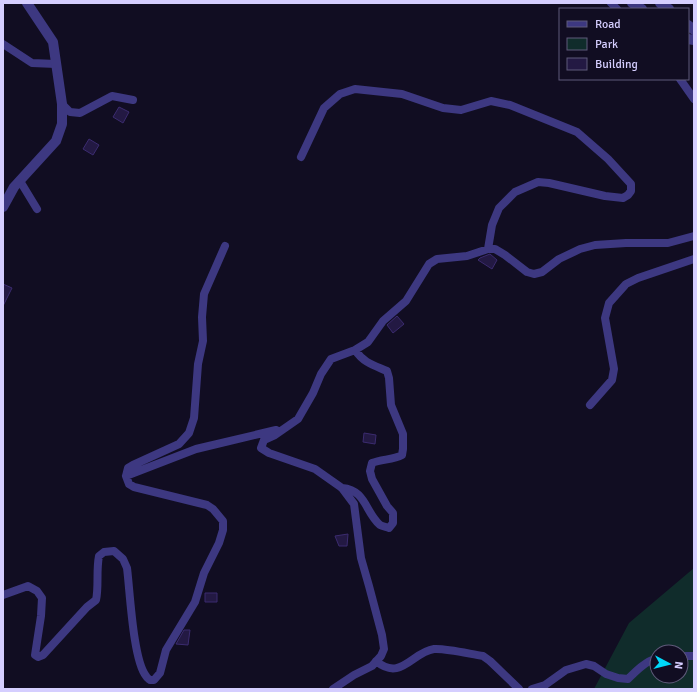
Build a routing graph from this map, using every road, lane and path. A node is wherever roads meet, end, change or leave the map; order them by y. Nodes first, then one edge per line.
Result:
1 (27, 3) edge
2 (3, 44) edge
3 (56, 64) junction
4 (681, 80) edge
5 (133, 100) dead end
6 (694, 100) edge
7 (62, 104) junction
8 (301, 157) dead end
9 (20, 181) junction
10 (3, 207) edge
11 (37, 209) dead end
12 (694, 236) edge
13 (226, 246) dead end
14 (488, 249) junction
15 (694, 259) edge
16 (355, 350) junction
17 (590, 405) dead end
18 (285, 428) junction
19 (126, 476) junction
20 (342, 488) junction
21 (3, 595) edge
22 (376, 661) junction
23 (649, 662) edge
24 (332, 689) edge
25 (519, 689) edge
26 (532, 689) edge

1 - 3 street
2 - 3 street
3 - 7 street
4 - 6 street
5 - 7 street
7 - 9 street
8 - 14 street
9 - 10 street
9 - 11 street
12 - 14 street
13 - 19 street
14 - 16 street
15 - 17 street
16 - 18 street
16 - 20 street
18 - 19 street
18 - 20 street
19 - 21 street
20 - 22 street
22 - 24 street
22 - 25 street
23 - 26 street

